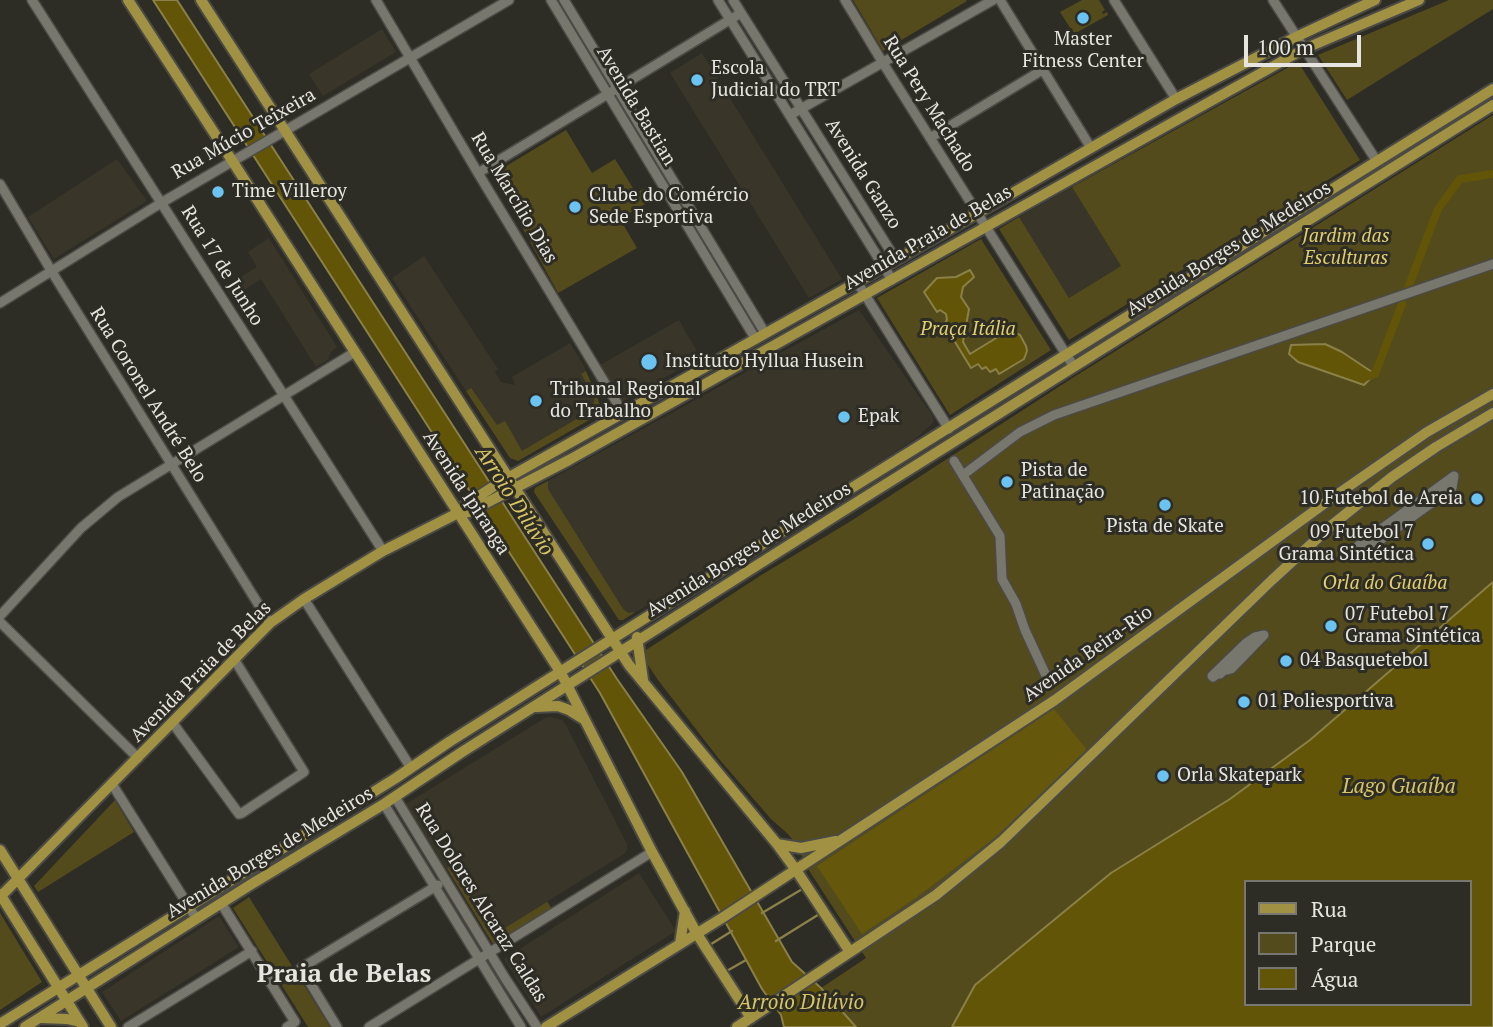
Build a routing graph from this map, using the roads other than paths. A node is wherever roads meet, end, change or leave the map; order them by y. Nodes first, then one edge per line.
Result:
1 (32, 0) edge
2 (128, 0) edge
3 (201, 0) edge
4 (376, 0) edge
5 (509, 0) edge
6 (551, 0) edge
7 (564, 0) edge
8 (845, 0) edge
9 (993, 0) edge
10 (1000, 0) edge
11 (1114, 0) edge
12 (1273, 0) edge
13 (1375, 0) edge
14 (1419, 0) edge
15 (735, 1) edge
16 (721, 4) edge
17 (741, 13) junction
18 (730, 20) junction
19 (1296, 37) junction
20 (1304, 49) junction
21 (410, 58) junction
22 (883, 63) junction
23 (1044, 69) junction
24 (617, 88) junction
25 (1493, 89) edge
26 (608, 94) junction
27 (1176, 99) junction
28 (1493, 105) edge
29 (801, 109) junction
30 (790, 115) junction
31 (281, 133) junction
32 (929, 138) junction
33 (1091, 148) junction
34 (237, 159) junction
35 (1376, 160) junction
36 (665, 168) junction
37 (478, 173) junction
38 (656, 174) junction
39 (846, 180) junction
40 (0, 184) edge
41 (834, 187) junction
42 (161, 203) junction
43 (977, 213) junction
44 (985, 226) junction
45 (720, 258) junction
46 (896, 260) junction
47 (710, 263) junction
48 (1493, 264) edge
49 (884, 267) junction
50 (52, 272) junction
51 (892, 280) junction
52 (857, 282) junction
53 (865, 295) junction
54 (0, 303) edge
55 (760, 336) junction
56 (355, 352) junction
57 (1066, 354) junction
58 (1074, 367) junction
59 (1493, 394) edge
60 (284, 397) junction
61 (623, 413) junction
62 (1493, 413) edge
63 (949, 429) junction
64 (943, 449) junction
65 (497, 459) junction
66 (170, 465) junction
67 (530, 465) junction
68 (963, 475) junction
69 (507, 485) junction
70 (1451, 488) joint
71 (464, 510) junction
72 (383, 551) junction
73 (304, 599) junction
74 (0, 616) edge
75 (0, 622) edge
76 (270, 624) junction
77 (638, 624) junction
78 (613, 640) junction
79 (636, 641) junction
80 (620, 651) junction
81 (234, 659) junction
82 (1231, 669) joint
83 (566, 670) junction
84 (573, 682) junction
85 (643, 682) junction
86 (1055, 700) junction
87 (533, 707) junction
88 (585, 720) junction
89 (172, 722) junction
90 (138, 758) junction
91 (411, 768) junction
92 (396, 778) junction
93 (112, 784) junction
94 (395, 797) junction
95 (384, 804) junction
96 (842, 839) junction
97 (777, 844) junction
98 (0, 849) edge
99 (652, 852) junction
100 (796, 870) junction
101 (18, 879) junction
102 (446, 880) junction
103 (435, 887) junction
104 (0, 896) edge
105 (221, 903) junction
106 (189, 907) junction
107 (685, 911) junction
108 (196, 918) junction
109 (697, 934) junction
110 (680, 944) junction
111 (252, 951) junction
112 (850, 952) junction
113 (490, 953) junction
114 (479, 960) junction
115 (78, 976) junction
116 (505, 978) junction
117 (494, 985) junction
118 (58, 988) junction
119 (86, 988) junction
120 (66, 1000) junction
121 (751, 1017) junction
122 (39, 1018) junction
123 (0, 1024) edge
124 (81, 1024) edge
125 (25, 1027) edge
126 (111, 1027) edge
127 (128, 1027) edge
128 (287, 1027) edge
129 (337, 1027) edge
130 (369, 1027) edge
131 (521, 1027) edge
132 (537, 1027) edge
133 (546, 1027) edge
134 (737, 1027) edge

1 - 42 street, Rua 17 de Junho
2 - 34 main road, Avenida Ipiranga
3 - 31 main road
4 - 21 street, Rua Marcílio Dias
5 - 21 street, Rua Múcio Teixeira
6 - 26 street, Avenida Bastian
7 - 24 street, Avenida Bastian
8 - 22 street, Rua Pery Machado
9 - 22 street
10 - 23 street
11 - 27 street
12 - 19 street
13 - 19 main road, Avenida Praia de Belas
14 - 20 main road, Avenida Praia de Belas
15 - 16 street
15 - 17 street, Avenida Ganzo
16 - 18 street, Avenida Ganzo
17 - 18 street
17 - 29 street, Avenida Ganzo
18 - 24 street
18 - 30 street, Avenida Ganzo
19 - 20 street
19 - 27 main road, Avenida Praia de Belas
20 - 35 street
20 - 44 main road, Avenida Praia de Belas
21 - 31 street, Rua Múcio Teixeira
21 - 37 street, Rua Marcílio Dias
22 - 29 street
22 - 32 street, Rua Pery Machado
23 - 32 street
23 - 33 street
24 - 26 street
24 - 36 street, Avenida Bastian
25 - 35 main road, Avenida Borges de Medeiros
26 - 37 street
26 - 38 street, Avenida Bastian
27 - 33 main road, Avenida Praia de Belas
28 - 58 main road, Avenida Borges de Medeiros
29 - 30 street
29 - 39 street, Avenida Ganzo
30 - 41 street, Avenida Ganzo
31 - 34 street, Rua Múcio Teixeira
31 - 65 main road
32 - 43 street, Rua Pery Machado
33 - 43 main road, Avenida Praia de Belas
34 - 42 street, Rua Múcio Teixeira
34 - 56 main road, Avenida Ipiranga
35 - 57 main road, Avenida Borges de Medeiros
36 - 38 street
36 - 45 street, Avenida Bastian
37 - 61 street, Rua Marcílio Dias
38 - 47 street, Avenida Bastian
39 - 41 street
39 - 46 street, Avenida Ganzo
40 - 50 street, Rua Coronel André Belo
41 - 49 street, Avenida Ganzo
42 - 50 street, Rua Múcio Teixeira
42 - 60 street, Rua 17 de Junho
43 - 44 street, Rua Pery Machado
43 - 46 main road, Avenida Praia de Belas
44 - 51 main road, Avenida Praia de Belas
44 - 57 street, Rua Pery Machado
45 - 47 street
45 - 55 street, Avenida Bastian
46 - 49 main road, Avenida Praia de Belas
47 - 55 street, Avenida Bastian
48 - 68 street
49 - 51 street, Avenida Ganzo
49 - 52 main road, Avenida Praia de Belas
50 - 54 street, Rua Múcio Teixeira
50 - 66 street, Rua Coronel André Belo
51 - 53 main road, Avenida Praia de Belas
52 - 53 street
52 - 55 main road, Avenida Praia de Belas
53 - 63 street
53 - 69 main road, Avenida Praia de Belas
55 - 61 main road, Avenida Praia de Belas
56 - 60 street
56 - 71 main road, Avenida Ipiranga
57 - 58 street, Rua Pery Machado
57 - 63 main road, Avenida Borges de Medeiros
58 - 64 main road, Avenida Borges de Medeiros
59 - 86 main road, Avenida Beira-Rio
60 - 66 street
60 - 72 street, Rua 17 de Junho
61 - 67 main road, Avenida Praia de Belas
62 - 112 main road
63 - 77 main road, Avenida Borges de Medeiros
64 - 68 street
64 - 79 main road, Avenida Borges de Medeiros
65 - 67 main road
65 - 69 main road
66 - 74 street
66 - 76 street, Rua Coronel André Belo
67 - 69 main road, Avenida Praia de Belas
68 - 86 street
69 - 71 main road, Avenida Praia de Belas
69 - 78 main road
70 - 70 street
71 - 72 main road, Avenida Praia de Belas
71 - 83 main road, Avenida Ipiranga
72 - 73 main road, Avenida Praia de Belas
73 - 76 main road, Avenida Praia de Belas
73 - 91 street
75 - 90 street
76 - 81 main road, Avenida Praia de Belas
77 - 78 main road, Avenida Borges de Medeiros
77 - 79 main road
78 - 80 main road
78 - 83 main road, Avenida Borges de Medeiros
79 - 80 main road, Avenida Borges de Medeiros
79 - 85 main road
80 - 84 main road, Avenida Borges de Medeiros
80 - 85 main road
81 - 89 main road, Avenida Praia de Belas
81 - 89 street
82 - 82 street
83 - 84 main road, Avenida Ipiranga
83 - 91 main road, Avenida Borges de Medeiros
84 - 87 main road, Avenida Borges de Medeiros
84 - 88 main road, Avenida Ipiranga
85 - 97 main road
86 - 96 main road, Avenida Beira-Rio
87 - 88 main road
87 - 94 main road, Avenida Borges de Medeiros
88 - 99 main road, Avenida Ipiranga
89 - 90 main road, Avenida Praia de Belas
90 - 93 main road, Avenida Praia de Belas
91 - 92 main road, Avenida Borges de Medeiros
92 - 94 main road
92 - 106 main road, Avenida Borges de Medeiros
93 - 101 main road, Avenida Praia de Belas
93 - 106 street
94 - 95 main road, Avenida Borges de Medeiros
94 - 102 street, Rua Dolores Alcaraz Caldas
95 - 103 street, Rua Dolores Alcaraz Caldas
95 - 105 main road, Avenida Borges de Medeiros
96 - 97 main road
96 - 100 main road, Avenida Beira-Rio
97 - 100 main road
98 - 101 main road
99 - 107 main road, Avenida Ipiranga
99 - 113 street
100 - 109 main road, Avenida Beira-Rio
100 - 112 main road
101 - 104 main road, Avenida Praia de Belas
101 - 115 main road
102 - 103 street
102 - 113 street, Rua Dolores Alcaraz Caldas
103 - 114 street, Rua Dolores Alcaraz Caldas
103 - 129 street
104 - 118 main road
105 - 108 main road, Avenida Borges de Medeiros
105 - 111 street
106 - 108 street
106 - 115 main road, Avenida Borges de Medeiros
107 - 109 main road, Avenida Ipiranga
107 - 110 main road
108 - 119 main road, Avenida Borges de Medeiros
109 - 110 main road, Avenida Beira-Rio
109 - 121 main road, Avenida Ipiranga
110 - 133 main road, Avenida Beira-Rio
111 - 127 street
111 - 128 street
112 - 121 main road
113 - 114 street
113 - 116 street, Rua Dolores Alcaraz Caldas
114 - 117 street, Rua Dolores Alcaraz Caldas
114 - 130 street
115 - 118 main road, Avenida Borges de Medeiros
115 - 119 main road
116 - 117 street
116 - 132 street, Rua Dolores Alcaraz Caldas
117 - 131 street, Rua Dolores Alcaraz Caldas
118 - 120 main road
118 - 123 main road, Avenida Borges de Medeiros
119 - 120 main road, Avenida Borges de Medeiros
119 - 126 main road
120 - 122 main road, Avenida Borges de Medeiros
120 - 124 main road
121 - 134 main road
122 - 124 main road
122 - 125 main road, Avenida Borges de Medeiros

